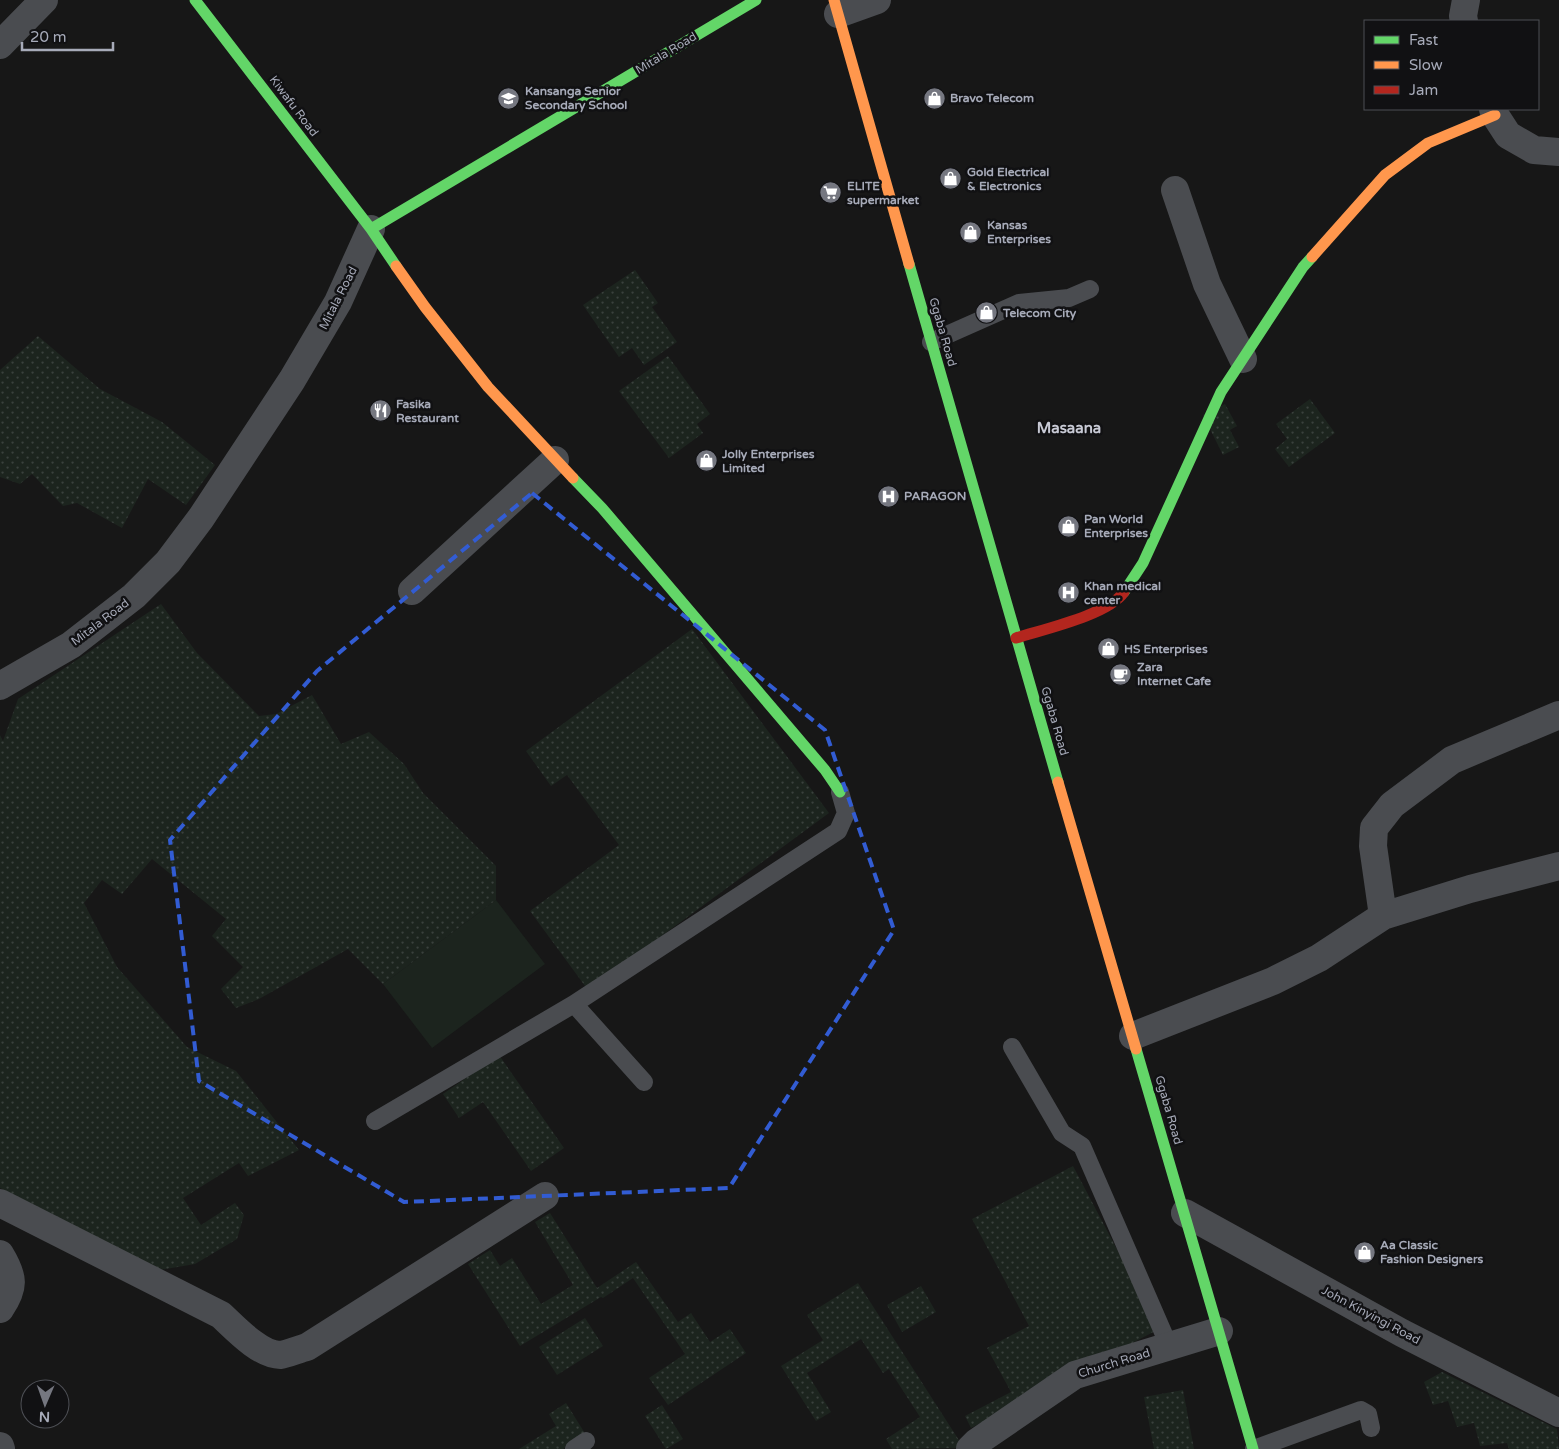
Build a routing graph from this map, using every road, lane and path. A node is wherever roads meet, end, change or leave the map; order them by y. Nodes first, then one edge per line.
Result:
1 (44, 0) edge
2 (195, 0) edge
3 (756, 0) edge
4 (876, 0) edge
5 (1466, 0) edge
6 (836, 7) edge
7 (1464, 20) edge
8 (0, 45) edge
9 (1494, 112) edge
10 (1559, 152) edge
11 (1175, 190) dead end
12 (370, 229) junction
13 (1090, 289) dead end
14 (931, 342) junction
15 (1243, 359) junction
16 (555, 460) junction
17 (412, 591) dead end
18 (1016, 638) junction
19 (0, 686) edge
20 (1559, 715) edge
21 (840, 792) joint
22 (1559, 866) edge
23 (1383, 916) junction
24 (574, 1004) junction
25 (1133, 1036) junction
26 (1012, 1047) dead end
27 (644, 1082) dead end
28 (375, 1121) dead end
29 (545, 1196) dead end
30 (0, 1203) edge
31 (1185, 1214) junction
32 (0, 1254) edge
33 (0, 1309) edge
34 (1220, 1331) junction
35 (1169, 1346) junction
36 (1559, 1413) edge
37 (1371, 1428) dead end
38 (970, 1449) edge
39 (1254, 1449) edge

1 - 8 street
2 - 12 street, Kiwafu Road
3 - 12 street, Mitala Road
4 - 6 street
5 - 7 street
6 - 14 street, Ggaba Road
9 - 10 street
9 - 15 street
11 - 15 street
12 - 16 street, Kiwafu Road
12 - 19 street, Mitala Road
13 - 14 lane
14 - 18 street, Ggaba Road
15 - 18 street
16 - 17 street
16 - 21 street, Kiwafu Road
18 - 25 street, Ggaba Road
20 - 23 street
21 - 24 lane
22 - 23 street
23 - 25 street
24 - 27 lane
24 - 28 lane
25 - 31 street, Ggaba Road
26 - 35 lane
29 - 30 street
31 - 34 street, Ggaba Road
31 - 36 street, John Kinyingi Road
32 - 33 street
34 - 35 street, Church Road
34 - 39 street, Ggaba Road
35 - 38 street, Church Road
37 - 39 lane

